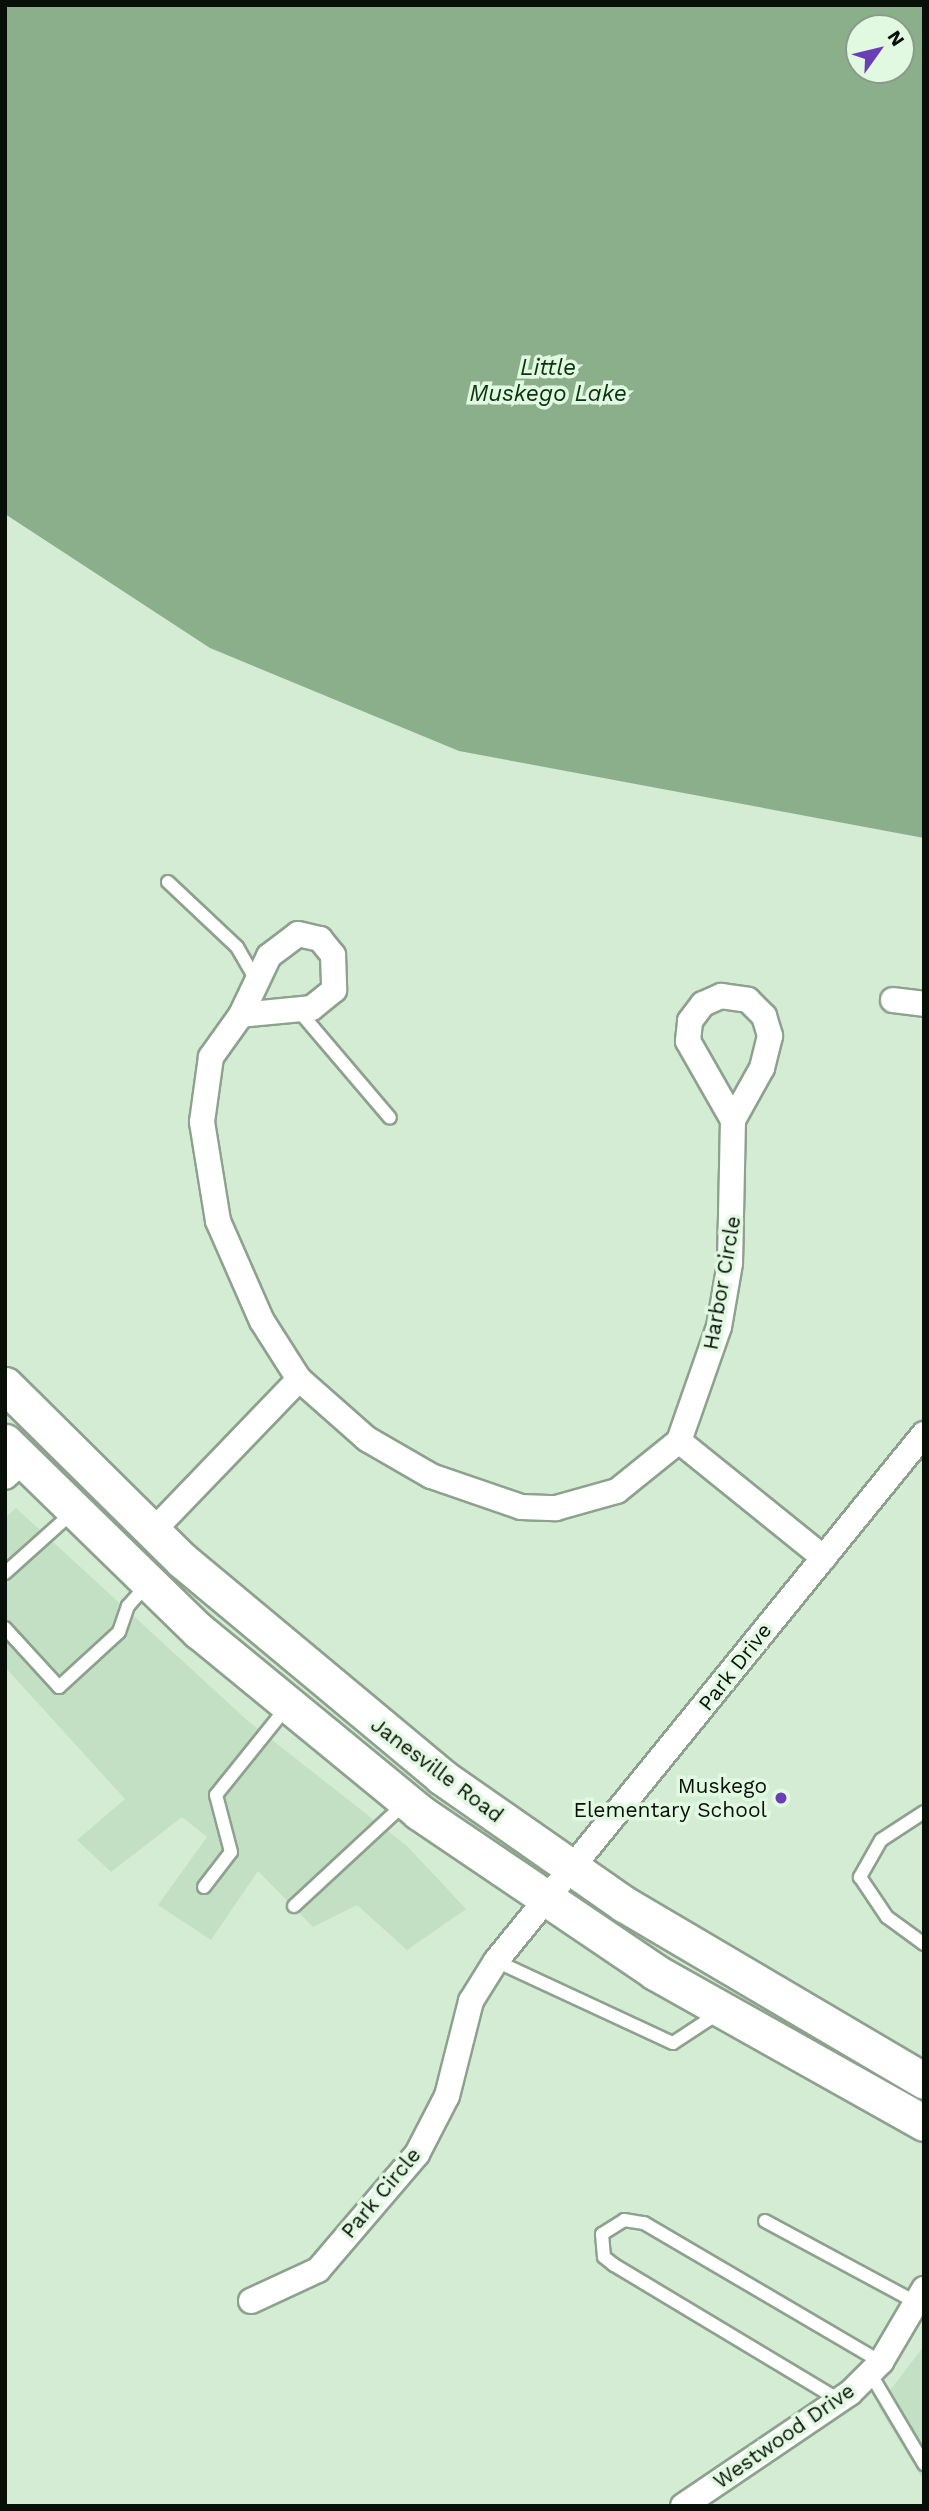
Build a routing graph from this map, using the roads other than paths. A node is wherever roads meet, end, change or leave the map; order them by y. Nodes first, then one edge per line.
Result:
1 (168, 882) dead end
2 (259, 984) junction
3 (893, 1000) dead end
4 (924, 1004) edge
5 (299, 1010) junction
6 (241, 1015) junction
7 (390, 1118) dead end
8 (733, 1120) junction
9 (299, 1379) junction
10 (7, 1387) edge
11 (924, 1434) edge
12 (679, 1441) junction
13 (11, 1460) edge
14 (67, 1504) junction
15 (145, 1525) junction
16 (824, 1558) junction
17 (5, 1573) edge
18 (160, 1593) junction
19 (5, 1629) edge
20 (286, 1708) junction
21 (406, 1802) junction
22 (924, 1812) edge
23 (571, 1868) junction
24 (204, 1886) dead end
25 (545, 1900) junction
26 (294, 1906) dead end
27 (924, 1944) edge
28 (496, 1961) junction
29 (721, 2010) junction
30 (924, 2081) edge
31 (924, 2123) edge
32 (765, 2221) dead end
33 (920, 2296) edge
34 (251, 2301) dead end
35 (876, 2368) junction
36 (839, 2400) junction
37 (924, 2463) edge
38 (683, 2506) edge

1 - 2 lane
2 - 5 street
2 - 6 street
3 - 4 street
5 - 6 street
5 - 7 lane
6 - 9 street
8 - 8 street, Harbor Circle
8 - 12 street, Harbor Circle
9 - 12 street
9 - 15 street
10 - 13 main road
10 - 15 main road, Janesville Road
11 - 16 street, Park Drive
12 - 16 street
13 - 14 main road, Janesville Road
13 - 15 main road
14 - 15 main road
14 - 17 lane
14 - 18 main road, Janesville Road
15 - 18 main road
15 - 23 main road, Janesville Road
16 - 23 street, Park Drive
18 - 19 lane
18 - 20 main road, Janesville Road
20 - 21 main road, Janesville Road
20 - 24 lane
21 - 25 main road, Janesville Road
21 - 26 lane
22 - 27 lane
23 - 25 street, Park Drive
23 - 30 main road, Janesville Road
25 - 28 street, Park Circle
25 - 29 main road, Janesville Road
28 - 29 lane
28 - 34 street, Park Circle
29 - 31 main road, Janesville Road
32 - 33 lane
33 - 35 street, Westwood Drive
35 - 36 street, Westwood Drive
35 - 36 lane
35 - 37 lane
36 - 38 street, Westwood Drive

